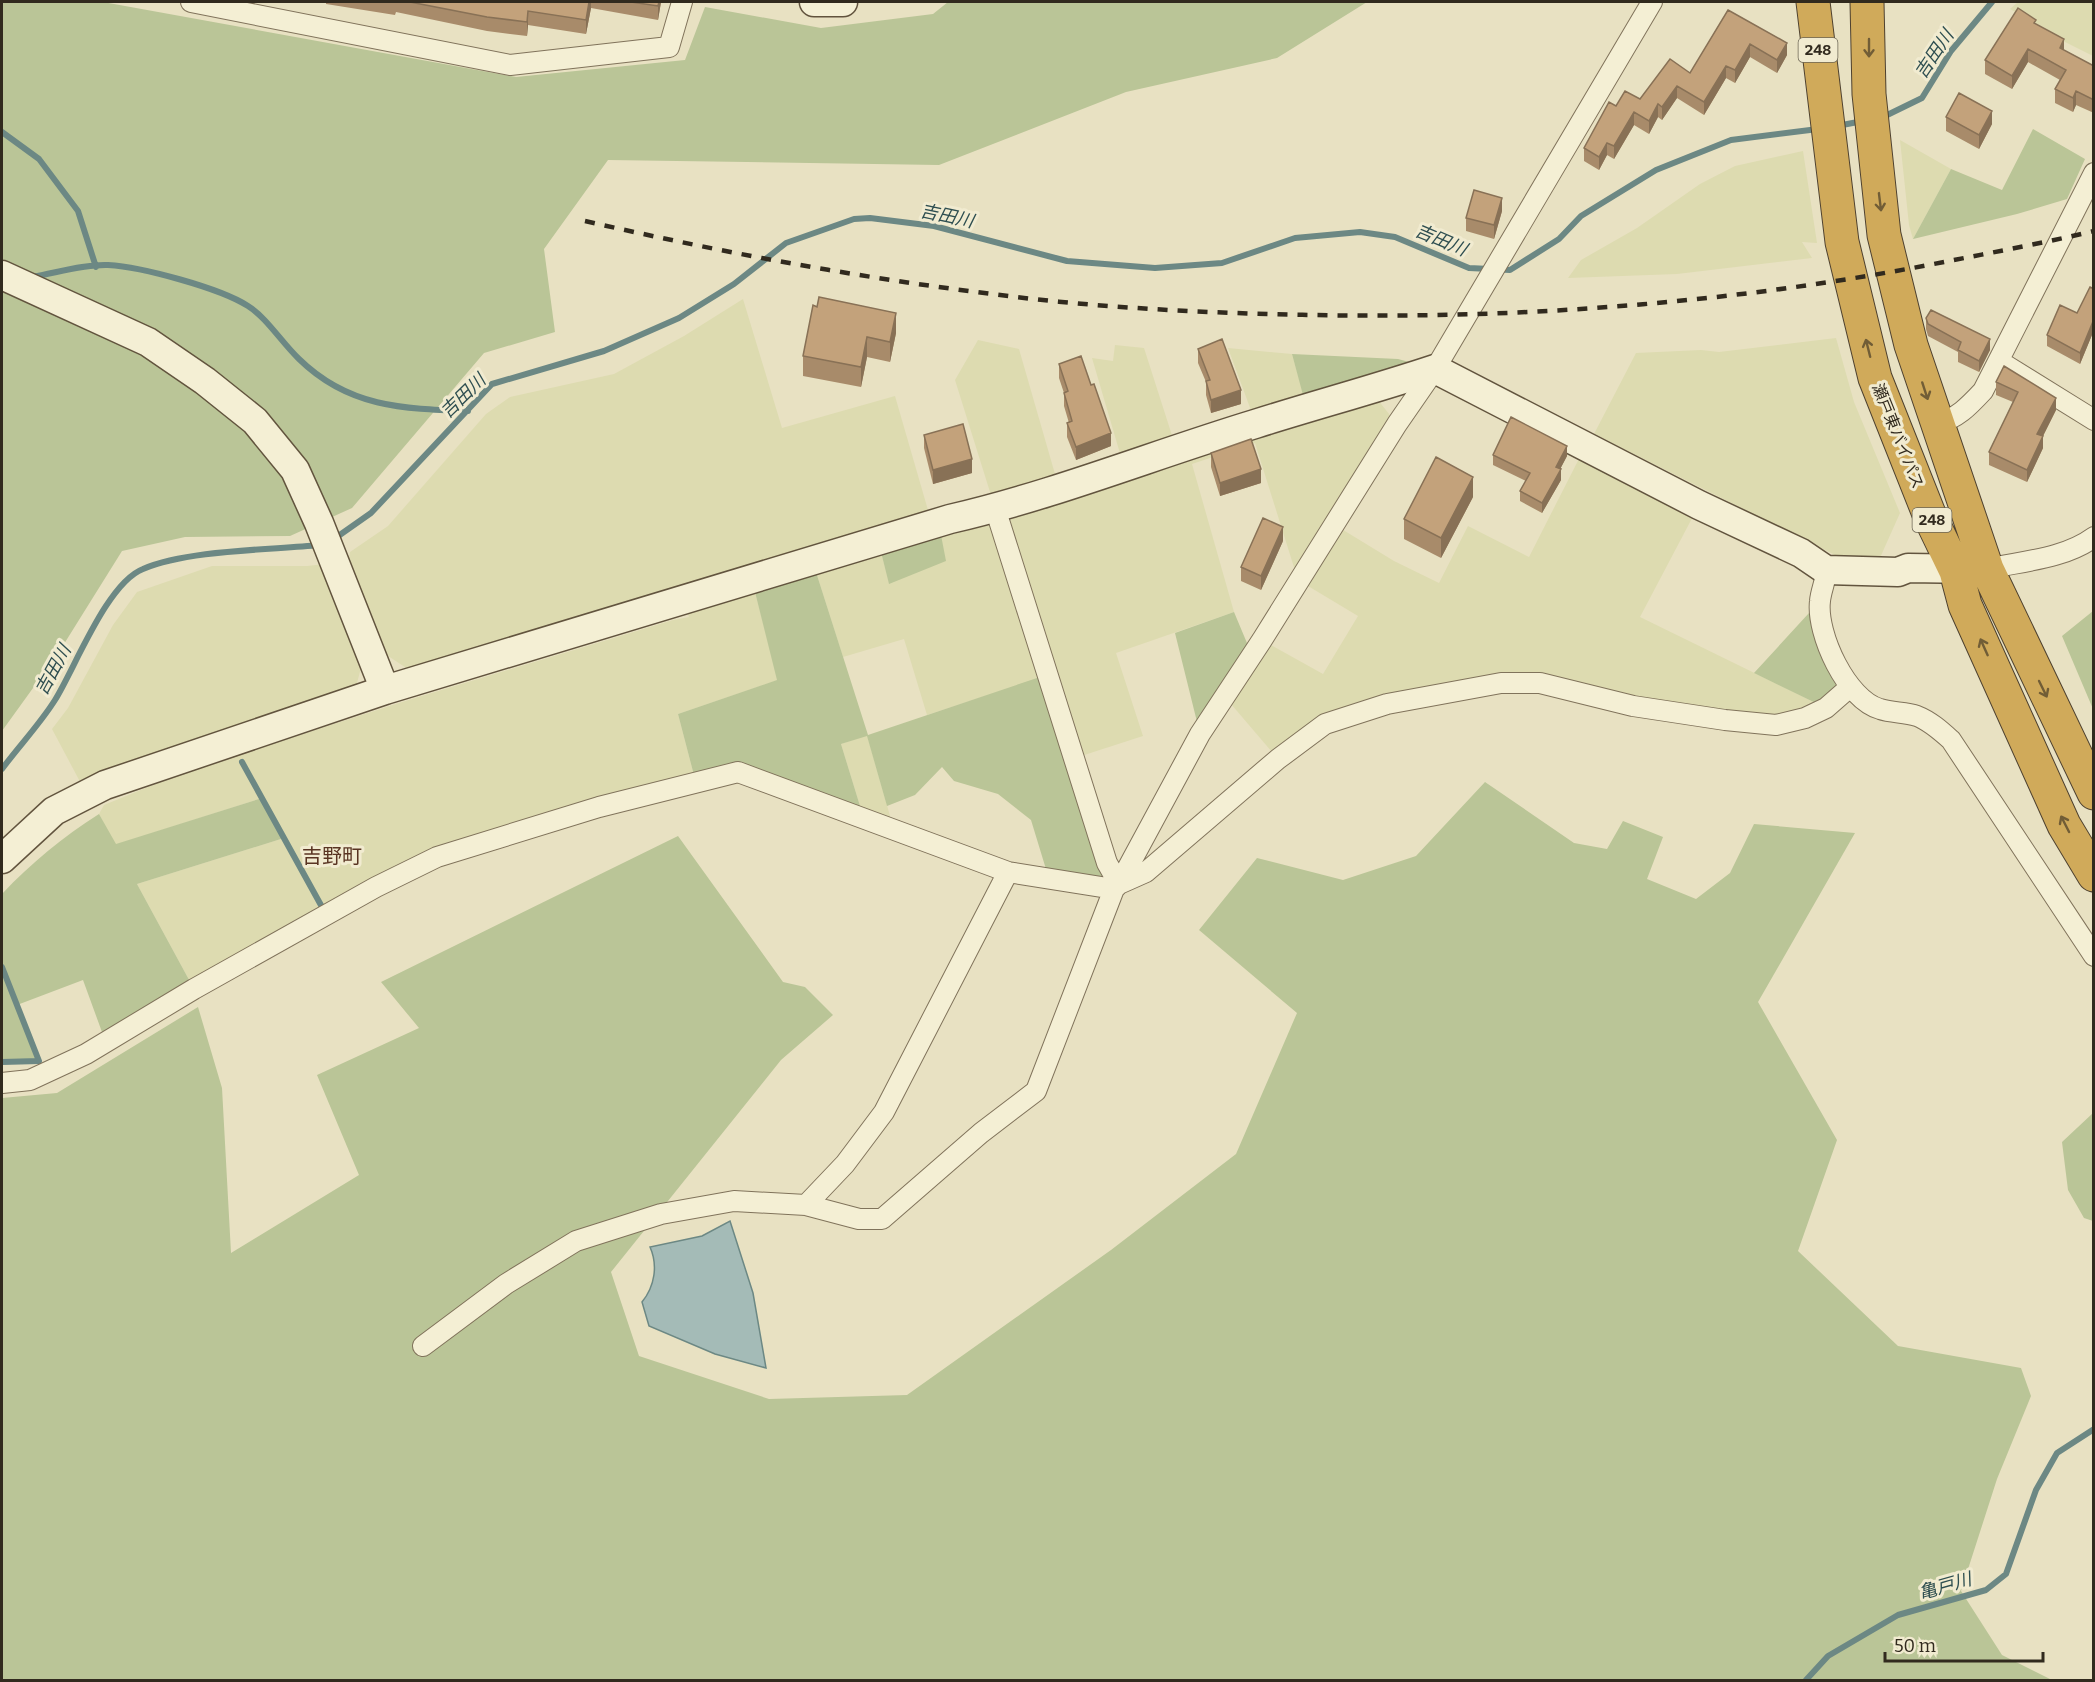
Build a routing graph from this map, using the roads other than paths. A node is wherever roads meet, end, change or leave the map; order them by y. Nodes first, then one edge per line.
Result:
1 (196, 2) edge
2 (682, 2) edge
3 (814, 2) edge
4 (843, 2) edge
5 (1652, 2) edge
6 (1813, 2) edge
7 (1867, 2) edge
8 (2094, 172) edge
9 (2, 275) edge
10 (1999, 361) junction
11 (1435, 369) junction
12 (2094, 420) edge
13 (1936, 424) junction
14 (995, 508) junction
15 (2094, 537) edge
16 (1826, 570) junction
17 (1971, 570) junction
18 (1850, 687) junction
19 (385, 690) junction
20 (2094, 793) edge
21 (2, 859) edge
22 (1008, 872) junction
23 (2094, 875) edge
24 (1117, 886) junction
25 (2094, 956) edge
26 (2, 1083) edge
27 (806, 1205) junction
28 (423, 1346) dead end

1 - 2 street
3 - 4 street
5 - 11 street
17 -> 6 highway, 瀬戸東バイパス / 248
7 -> 13 highway, 瀬戸東バイパス / 248
8 - 10 street
9 - 19 street
10 - 12 street
10 - 13 street
11 - 14 street
11 - 16 street
11 - 24 street
13 - 17 highway, 瀬戸東バイパス / 248
14 - 19 street
14 - 24 street
15 - 17 street
16 - 17 street
16 - 18 street
17 -> 20 highway, 瀬戸東バイパス / 248
23 -> 17 highway, 瀬戸東バイパス / 248
18 - 24 street
18 - 25 street
19 - 21 street
22 - 24 street
22 - 26 street
22 - 27 street
24 - 27 street
27 - 28 street

